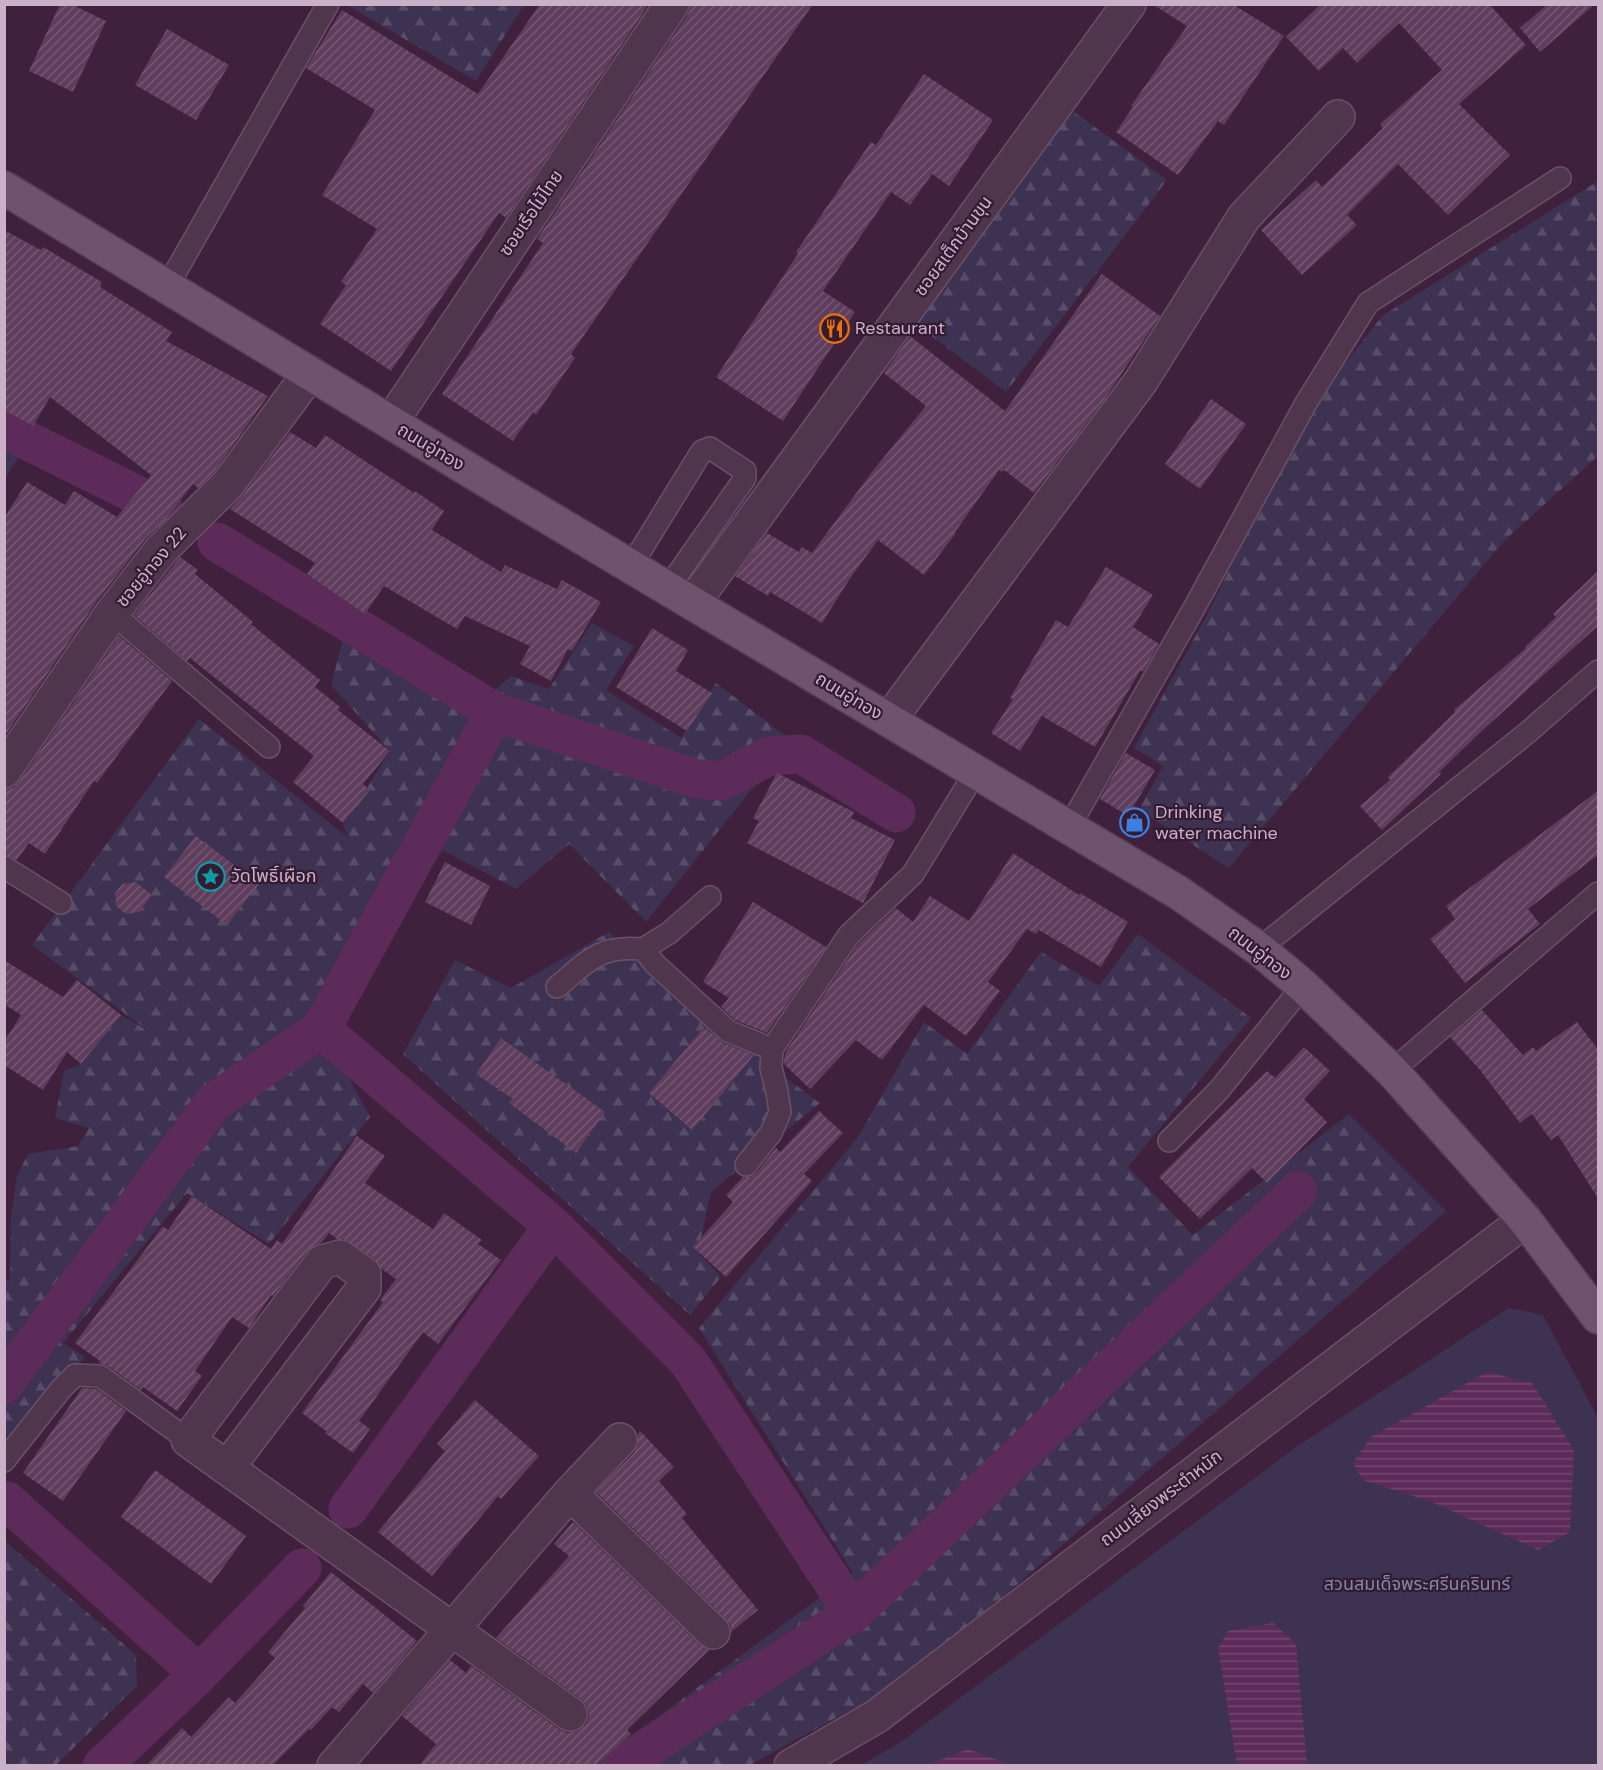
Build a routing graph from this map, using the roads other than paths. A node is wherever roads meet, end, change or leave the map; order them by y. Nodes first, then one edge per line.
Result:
1 (328, 4) edge
2 (672, 4) edge
3 (1129, 4) edge
4 (1338, 117) dead end
5 (1560, 178) dead end
6 (4, 188) edge
7 (167, 287) junction
8 (310, 373) junction
9 (391, 422) junction
10 (631, 566) junction
11 (681, 596) junction
12 (112, 613) junction
13 (1599, 671) edge
14 (889, 720) junction
15 (269, 747) dead end
16 (4, 771) edge
17 (976, 771) junction
18 (1068, 827) junction
19 (4, 867) edge
20 (1599, 893) edge
21 (710, 897) dead end
22 (61, 903) dead end
23 (643, 949) junction
24 (1259, 949) junction
25 (1303, 986) junction
26 (557, 987) dead end
27 (772, 1049) junction
28 (1392, 1071) junction
29 (1169, 1141) dead end
30 (746, 1165) dead end
31 (1525, 1220) junction
32 (1599, 1317) edge
33 (188, 1440) junction
34 (620, 1440) dead end
35 (4, 1461) edge
36 (227, 1468) junction
37 (570, 1493) junction
38 (451, 1629) junction
39 (713, 1632) dead end
40 (570, 1714) dead end
41 (334, 1766) edge
42 (790, 1766) edge

1 - 7 lane
2 - 9 street, ซอยเรือไม้ไทย
3 - 11 street, ซอยสเต็กบ้านขุน
4 - 14 street
5 - 18 lane
6 - 7 main road, ถนนอู่ทอง
7 - 8 main road, ถนนอู่ทอง
8 - 9 main road, ถนนอู่ทอง
8 - 12 street, ซอยอู่ทอง 22
9 - 10 main road, ถนนอู่ทอง
10 - 11 main road, ถนนอู่ทอง
10 - 11 lane
11 - 14 main road, ถนนอู่ทอง
12 - 15 lane
12 - 16 street, ซอยอู่ทอง 22
13 - 24 lane
14 - 17 main road, ถนนอู่ทอง
17 - 18 main road, ถนนอู่ทอง
17 - 27 lane
18 - 24 main road, ถนนอู่ทอง
19 - 22 lane
20 - 28 lane
21 - 23 lane
23 - 26 lane
23 - 27 lane
24 - 25 main road, ถนนอู่ทอง
25 - 28 main road, ถนนอู่ทอง
25 - 29 lane
27 - 30 lane
28 - 31 main road, ถนนอู่ทอง
31 - 32 main road, ถนนอู่ทอง
31 - 42 street, ถนนเลี่ยงพระตำหนัก
33 - 35 lane
33 - 36 street
33 - 36 street
34 - 37 street
36 - 38 street
37 - 38 street
37 - 39 street
38 - 40 street
38 - 41 street

